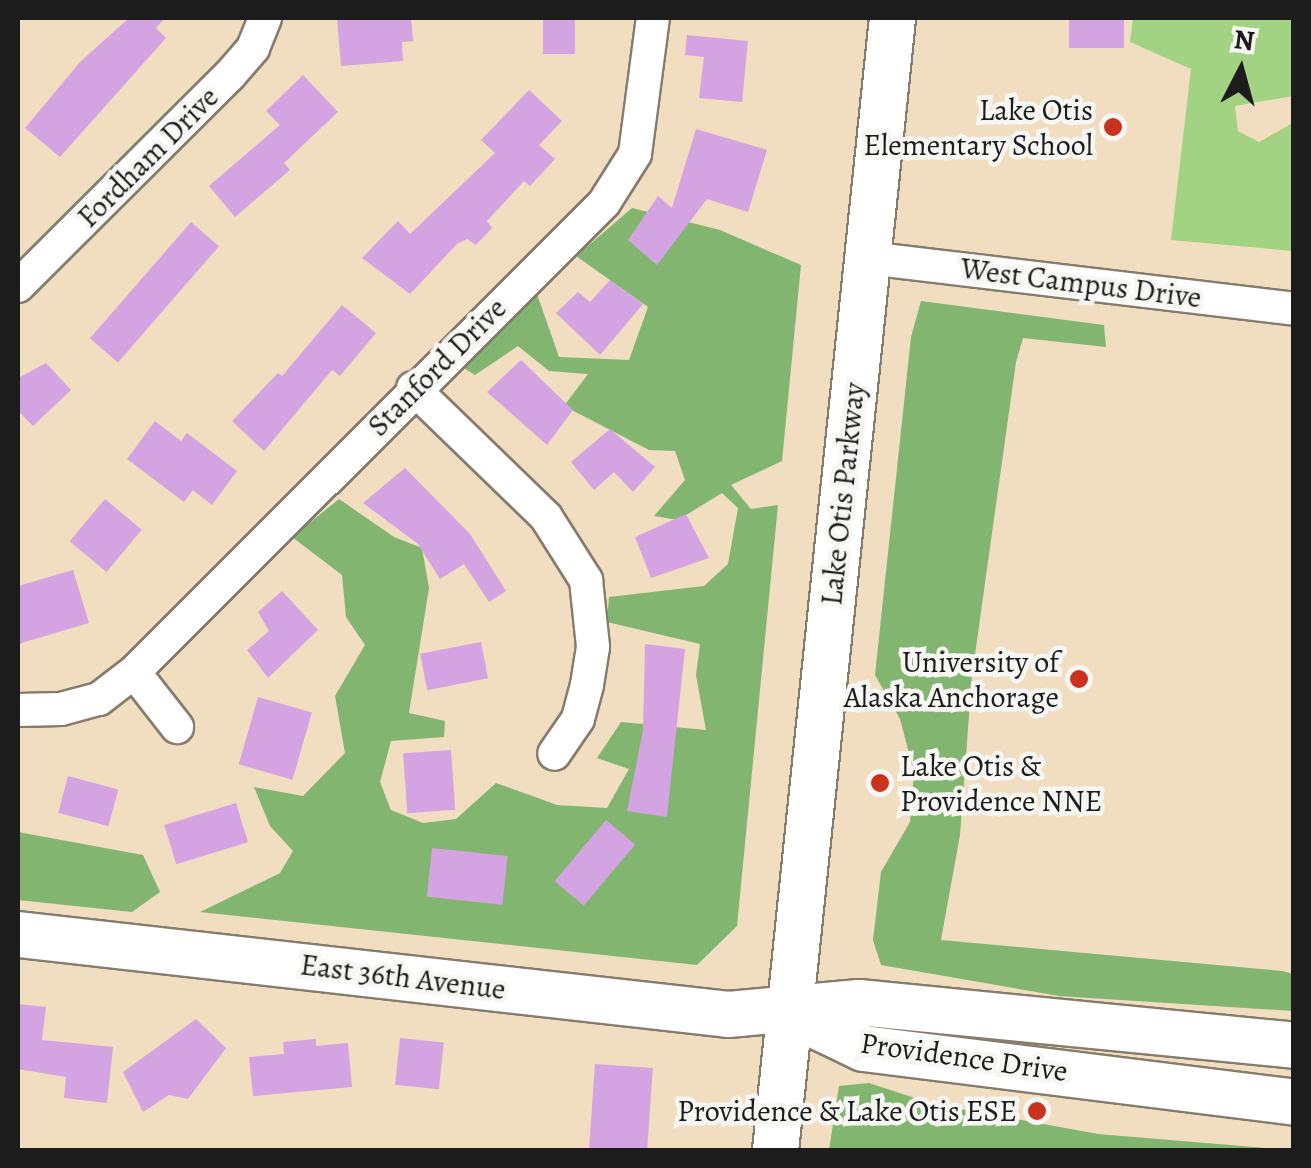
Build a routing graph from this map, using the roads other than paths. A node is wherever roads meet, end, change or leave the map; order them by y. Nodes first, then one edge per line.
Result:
1 (266, 18) edge
2 (654, 18) edge
3 (892, 18) edge
4 (868, 258) junction
5 (18, 286) edge
6 (1294, 309) edge
7 (414, 388) junction
8 (134, 672) junction
9 (18, 710) edge
10 (177, 727) dead end
11 (554, 754) dead end
12 (18, 934) edge
13 (788, 1012) junction
14 (1294, 1045) edge
15 (1294, 1102) edge
16 (775, 1150) edge

1 - 5 street, Fordham Drive
2 - 7 street, Stanford Drive
3 - 4 main road, Lake Otis Parkway
4 - 6 street, West Campus Drive
4 - 13 main road, Lake Otis Parkway
7 - 8 street, Stanford Drive
7 - 11 street
8 - 9 street, Stanford Drive
8 - 10 street
12 - 13 main road, East 36th Avenue
13 - 14 main road, Providence Drive
13 - 15 main road, Providence Drive
13 - 16 main road, Lake Otis Parkway

